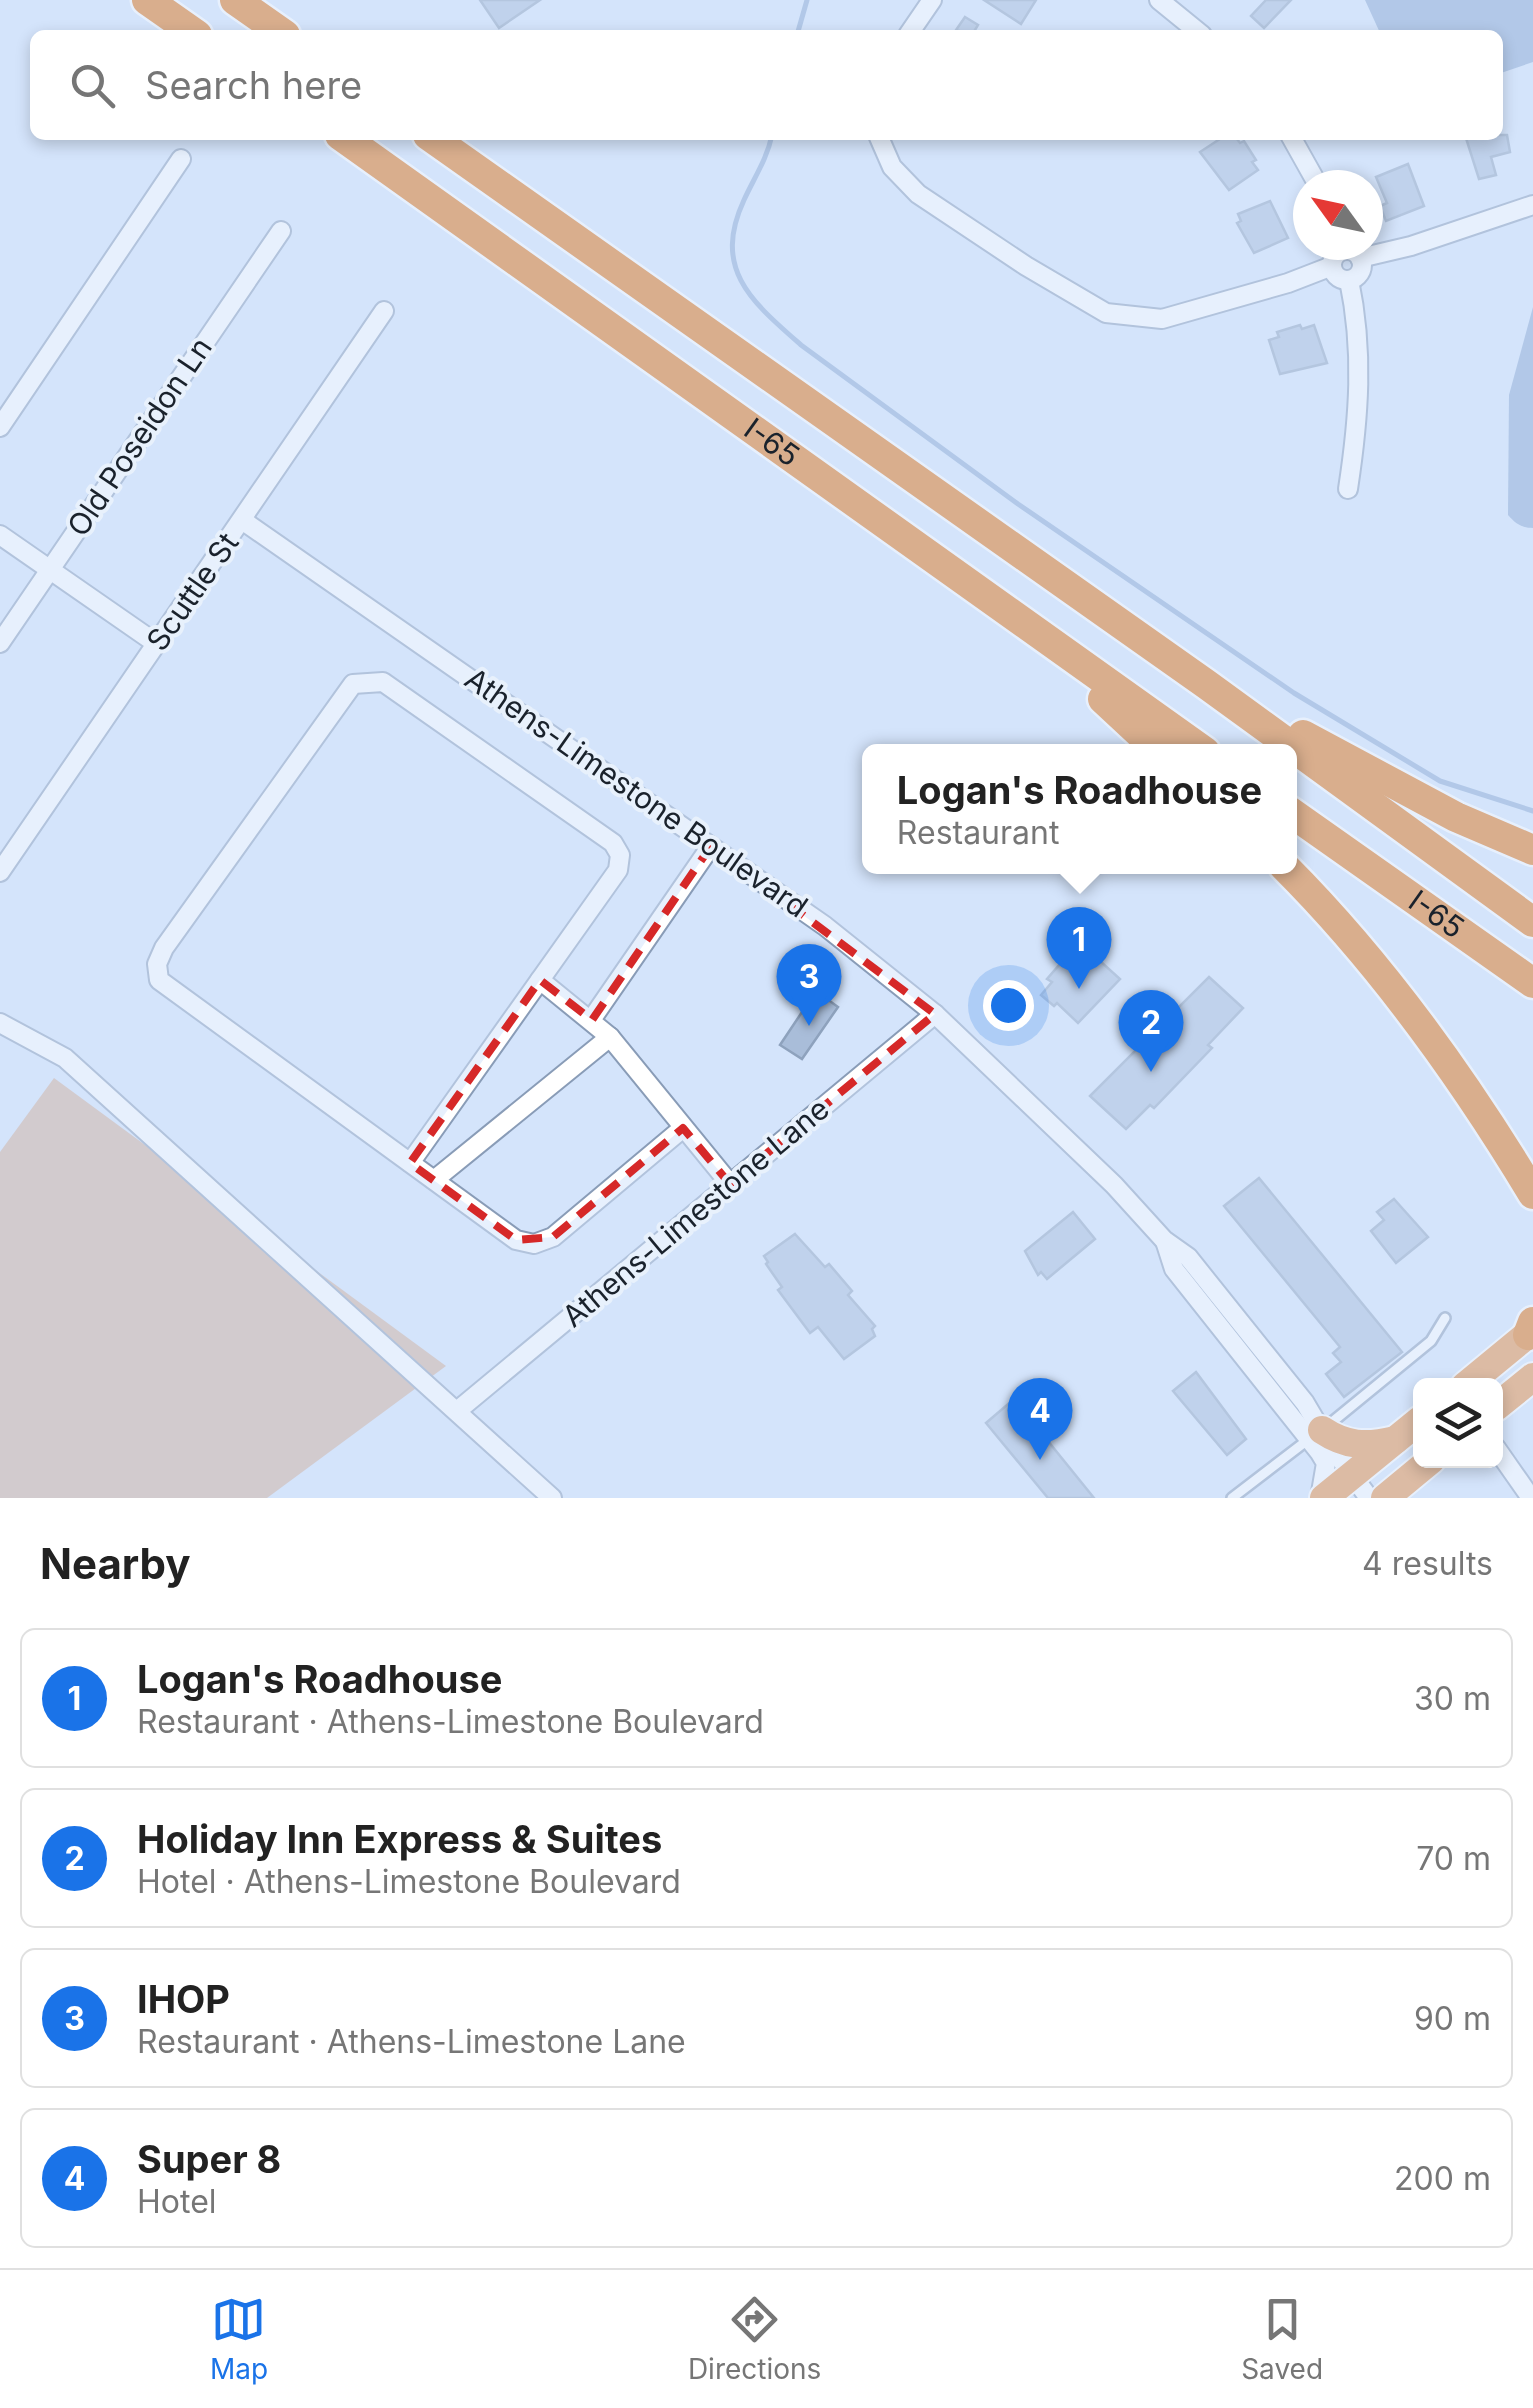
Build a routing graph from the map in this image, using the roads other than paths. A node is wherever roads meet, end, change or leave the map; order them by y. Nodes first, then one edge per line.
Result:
1 (147, 0) edge
2 (235, 0) edge
3 (932, 0) edge
4 (1159, 0) edge
5 (190, 30) edge
6 (278, 30) edge
7 (911, 30) edge
8 (1196, 30) edge
9 (347, 140) edge
10 (435, 140) edge
11 (880, 140) edge
12 (1293, 140) edge
13 (181, 159) dead end
14 (1310, 170) edge
15 (1533, 205) edge
16 (281, 231) dead end
17 (1383, 253) edge
18 (1324, 260) edge
19 (1338, 260) edge
20 (1360, 260) edge
21 (1348, 280) junction
22 (384, 311) dead end
23 (0, 427) edge
24 (1348, 489) dead end
25 (242, 520) junction
26 (0, 536) edge
27 (49, 570) junction
28 (1008, 613) junction
29 (0, 643) edge
30 (157, 644) junction
31 (1206, 684) junction
32 (1151, 744) edge
33 (1193, 744) edge
34 (1288, 744) edge
35 (1297, 750) edge
36 (1297, 817) edge
37 (712, 846) junction
38 (1533, 850) edge
39 (0, 872) edge
40 (1292, 874) edge
41 (1533, 922) edge
42 (540, 980) junction
43 (1533, 983) edge
44 (935, 1014) junction
45 (592, 1020) junction
46 (0, 1023) edge
47 (610, 1038) junction
48 (683, 1128) junction
49 (410, 1163) junction
50 (434, 1180) junction
51 (730, 1184) junction
52 (1533, 1194) edge
53 (1445, 1318) dead end
54 (1531, 1329) edge
55 (1474, 1378) edge
56 (1533, 1378) edge
57 (1503, 1402) edge
58 (457, 1411) junction
59 (1413, 1426) edge
60 (1315, 1434) junction
61 (1396, 1439) junction
62 (1503, 1458) edge
63 (1421, 1468) edge
64 (1361, 1487) edge
65 (552, 1498) edge
66 (1232, 1498) edge
67 (1322, 1498) edge
68 (1385, 1498) edge
69 (1531, 1498) edge

1 - 5 highway
2 - 6 highway
3 - 7 street
4 - 8 street
9 - 28 highway, I-65
10 - 31 highway
11 - 18 street
12 - 14 street
13 - 23 street
15 - 17 street
16 - 27 street, Old Poseidon Ln
19 - 21 street
20 - 21 street
21 - 24 street
22 - 25 street, Scuttle St
25 - 30 street, Scuttle St
25 - 37 street, Athens-Limestone Boulevard
26 - 27 street
27 - 29 street, Old Poseidon Ln
27 - 30 street
28 - 32 highway
28 - 33 highway, I-65
30 - 39 street, Scuttle St
31 - 34 highway
31 - 38 highway
35 - 41 highway
36 - 43 highway, I-65
37 - 44 street, Athens-Limestone Boulevard
37 - 45 street
40 - 52 highway
42 - 45 street
42 - 49 street
42 - 49 street
44 - 51 street, Athens-Limestone Lane
44 - 60 street, Athens-Limestone Boulevard
45 - 47 street
46 - 58 street
47 - 48 street
47 - 50 street
48 - 50 street
48 - 51 street
49 - 50 street
51 - 58 street, Athens-Limestone Lane
53 - 60 lane
54 - 55 highway
56 - 57 highway
58 - 65 street
59 - 61 highway
60 - 61 highway
60 - 64 street, Athens-Limestone Boulevard
60 - 66 lane
60 - 67 street, Athens-Limestone Boulevard
61 - 64 highway
62 - 69 street
63 - 68 highway
64 - 67 highway

